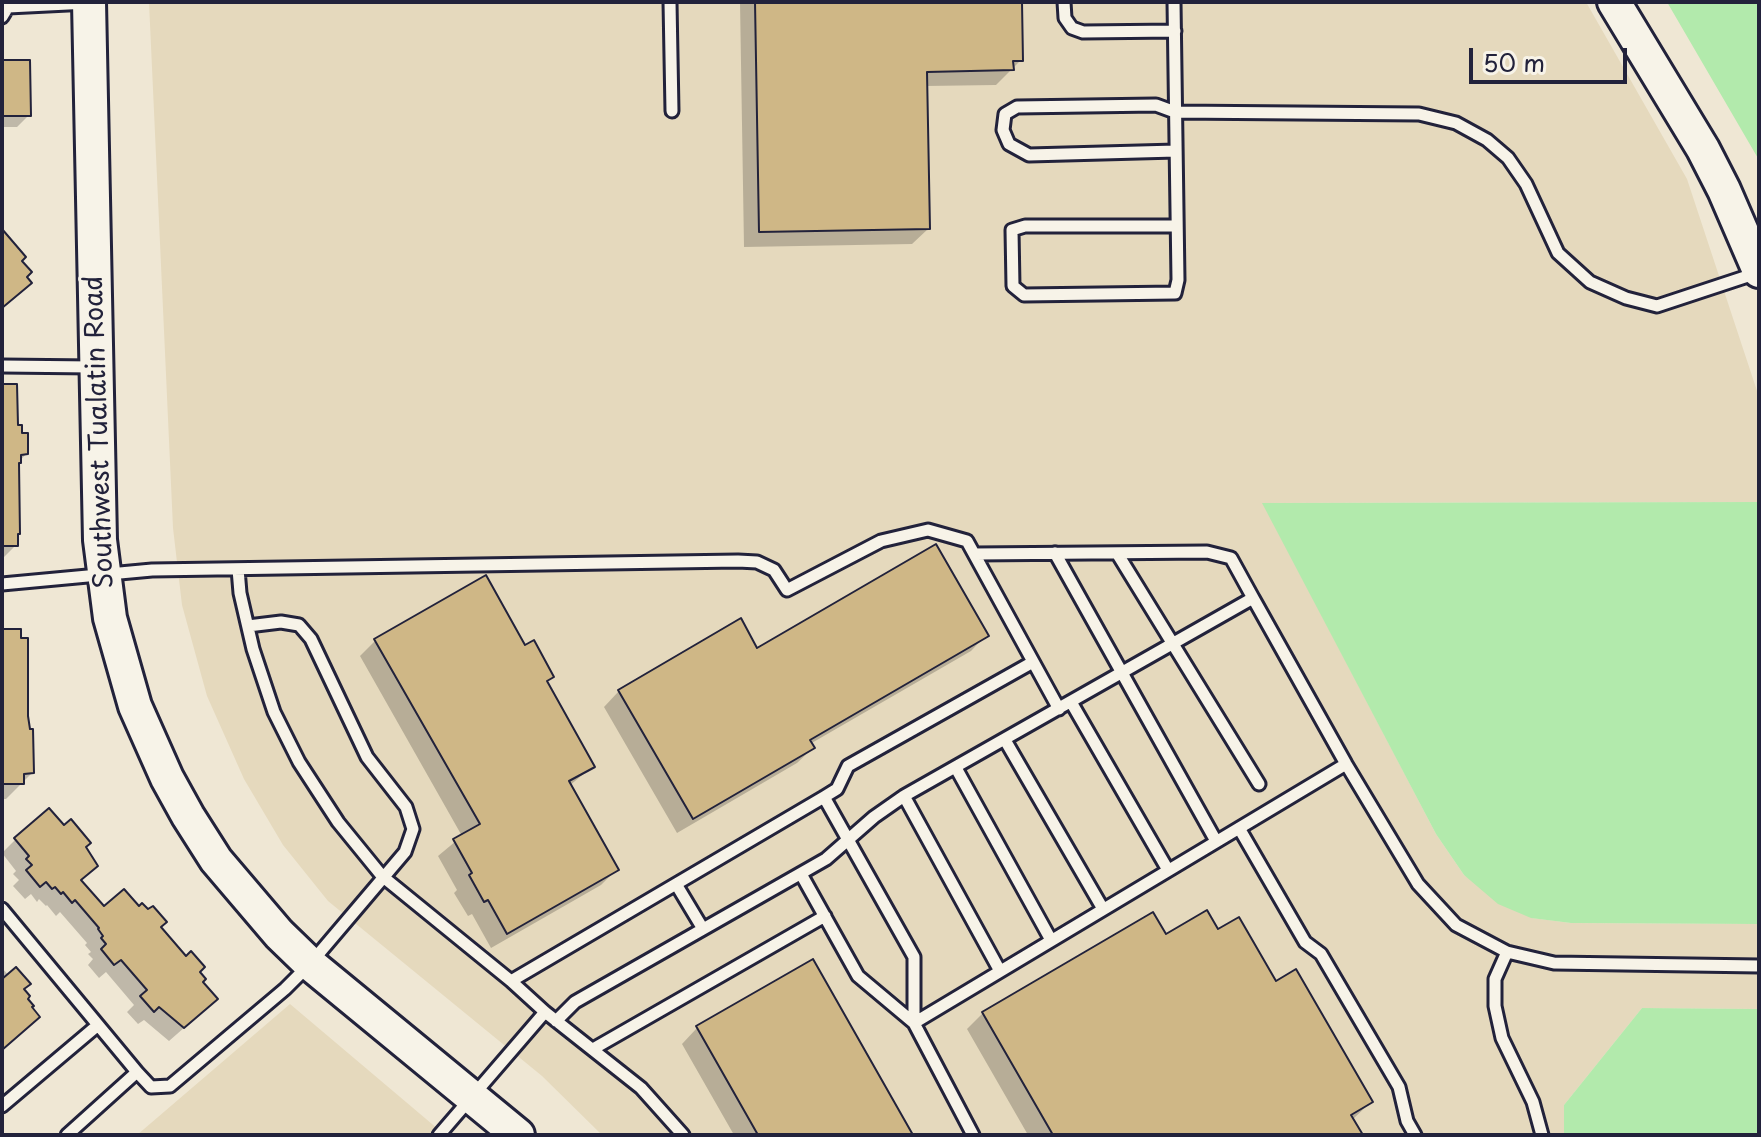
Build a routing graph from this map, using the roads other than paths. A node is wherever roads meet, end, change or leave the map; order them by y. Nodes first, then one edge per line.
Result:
1 (89, 2) edge
2 (670, 2) edge
3 (1064, 2) edge
4 (1174, 2) edge
5 (1614, 2) edge
6 (2, 17) edge
7 (1175, 31) junction
8 (672, 111) dead end
9 (1175, 112) junction
10 (1176, 151) junction
11 (1177, 226) junction
12 (1759, 272) edge
13 (2, 366) edge
14 (95, 367) junction
15 (1055, 553) junction
16 (1117, 553) junction
17 (975, 554) junction
18 (238, 569) junction
19 (103, 574) junction
20 (2, 584) edge
21 (1253, 598) junction
22 (248, 626) junction
23 (1173, 644) junction
24 (1033, 662) junction
25 (1122, 673) junction
26 (1071, 702) junction
27 (1059, 709) junction
28 (1005, 740) junction
29 (1346, 764) junction
30 (956, 768) junction
31 (1259, 784) dead end
32 (904, 796) junction
33 (824, 797) junction
34 (1239, 828) junction
35 (850, 841) junction
36 (1216, 841) junction
37 (1168, 870) junction
38 (801, 874) junction
39 (382, 876) junction
40 (676, 884) junction
41 (2, 909) edge
42 (1103, 909) junction
43 (825, 916) junction
44 (703, 929) junction
45 (1051, 940) junction
46 (1507, 952) junction
47 (310, 964) junction
48 (1759, 966) edge
49 (1000, 971) junction
50 (511, 981) junction
51 (545, 1012) junction
52 (556, 1021) junction
53 (914, 1023) junction
54 (98, 1025) junction
55 (593, 1049) junction
56 (137, 1072) junction
57 (471, 1095) junction
58 (2, 1106) edge
59 (67, 1135) edge
60 (439, 1135) edge
61 (518, 1135) edge
62 (683, 1135) edge
63 (973, 1135) edge
64 (1415, 1135) edge
65 (1542, 1135) edge

1 - 6 lane
1 - 14 main road, Southwest Tualatin Road
2 - 8 lane
3 - 7 lane
4 - 7 lane
5 - 12 main road
7 - 9 lane
9 - 10 lane
9 - 10 lane
9 - 12 lane
10 - 11 lane
11 - 11 lane
13 - 14 lane
14 - 19 main road, Southwest Tualatin Road
15 - 16 lane
15 - 17 lane
15 - 25 lane
16 - 21 lane
16 - 23 lane
17 - 18 lane
17 - 24 lane
18 - 19 lane
18 - 22 lane
19 - 20 lane
19 - 47 main road, Southwest Tualatin Road
21 - 23 lane
21 - 29 lane
22 - 39 lane
22 - 39 lane
23 - 25 lane
23 - 31 lane
24 - 27 lane
24 - 33 lane
25 - 26 lane
25 - 36 lane
26 - 27 lane
26 - 37 lane
27 - 28 lane
28 - 30 lane
28 - 42 lane
29 - 34 lane
29 - 46 lane
30 - 32 lane
30 - 45 lane
32 - 35 lane
32 - 49 lane
33 - 35 lane
33 - 40 lane
34 - 36 lane
34 - 64 lane
35 - 38 lane
35 - 53 lane
36 - 37 lane
37 - 42 lane
38 - 43 lane
38 - 44 lane
39 - 47 lane
39 - 50 lane
40 - 44 lane
40 - 50 lane
41 - 54 lane
42 - 45 lane
43 - 53 lane
43 - 55 lane
44 - 52 lane
45 - 49 lane
46 - 48 lane
46 - 65 lane
47 - 56 lane
47 - 57 main road, Southwest Tualatin Road
49 - 53 lane
50 - 51 lane
51 - 52 lane
51 - 57 lane
52 - 55 lane
53 - 63 lane
54 - 56 lane
54 - 58 lane
55 - 62 lane
56 - 59 lane
57 - 60 lane
57 - 61 main road, Southwest Tualatin Road

